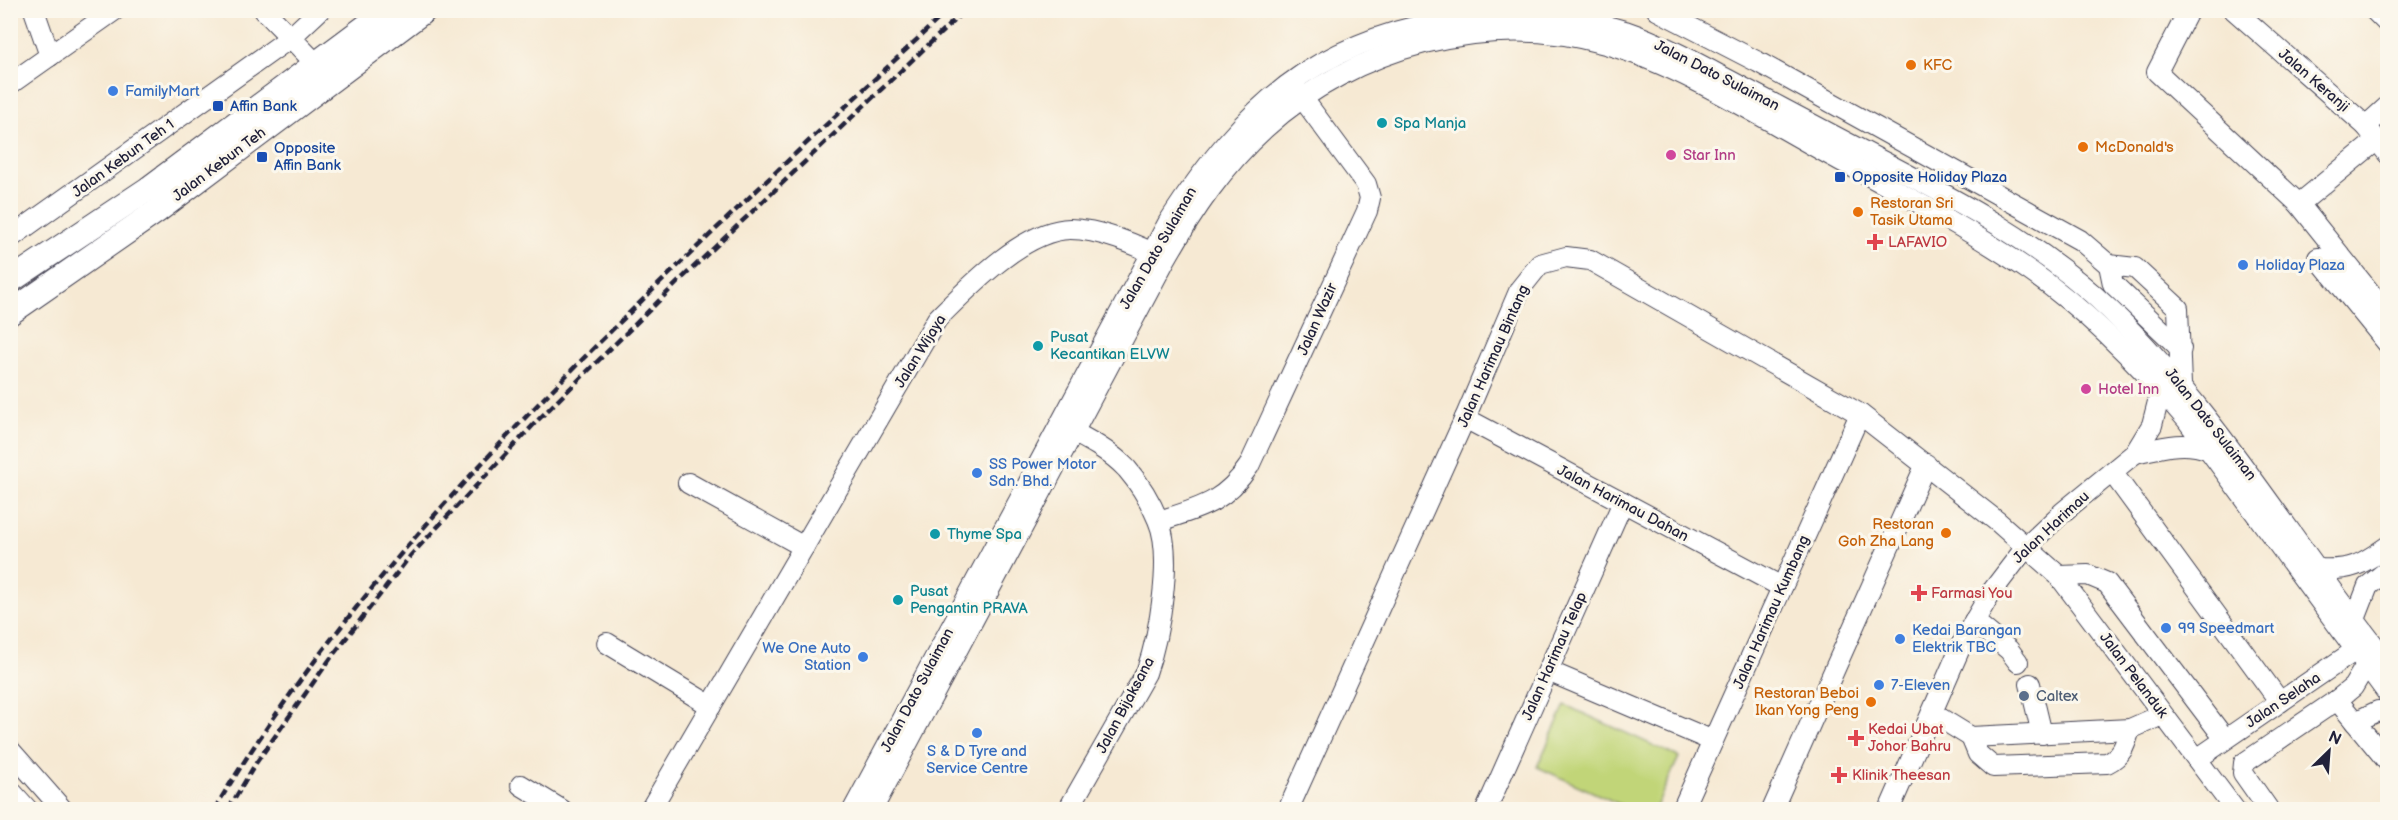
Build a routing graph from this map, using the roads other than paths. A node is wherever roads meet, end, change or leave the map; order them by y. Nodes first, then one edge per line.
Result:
1 (34, 10) edge
2 (115, 10) edge
3 (264, 10) edge
4 (320, 10) edge
5 (388, 10) edge
6 (425, 10) edge
7 (1657, 10) edge
8 (2189, 10) edge
9 (2235, 10) edge
10 (2374, 10) edge
11 (2388, 24) edge
12 (290, 38) junction
13 (1738, 53) junction
14 (50, 56) junction
15 (323, 71) junction
16 (10, 84) edge
17 (1727, 86) junction
18 (1297, 90) junction
19 (2388, 106) edge
20 (2377, 140) edge
21 (2299, 204) junction
22 (10, 238) edge
23 (1159, 257) junction
24 (2318, 258) dead end
25 (2109, 265) junction
26 (10, 281) edge
27 (10, 313) edge
28 (2388, 315) edge
29 (2388, 344) edge
30 (2181, 349) junction
31 (2171, 387) junction
32 (1860, 414) junction
33 (1465, 418) junction
34 (1067, 428) junction
35 (2210, 450) junction
36 (2135, 453) junction
37 (1926, 464) junction
38 (2112, 472) junction
39 (688, 483) dead end
40 (1623, 502) junction
41 (1159, 521) junction
42 (2388, 546) edge
43 (804, 547) junction
44 (2026, 547) junction
45 (2318, 569) junction
46 (2388, 570) edge
47 (2059, 576) junction
48 (1782, 587) junction
49 (1974, 621) junction
50 (2354, 622) junction
51 (607, 643) dead end
52 (2364, 652) junction
53 (2018, 662) dead end
54 (2388, 663) edge
55 (1548, 671) junction
56 (2030, 684) dead end
57 (2388, 694) edge
58 (2337, 700) junction
59 (2280, 702) junction
60 (711, 706) junction
61 (2388, 711) edge
62 (1932, 713) junction
63 (2162, 715) junction
64 (2355, 722) junction
65 (2130, 729) junction
66 (2042, 734) junction
67 (1971, 737) junction
68 (2225, 739) junction
69 (1713, 741) junction
70 (10, 750) edge
71 (2197, 759) junction
72 (2388, 762) edge
73 (521, 785) dead end
74 (10, 790) edge
75 (28, 810) edge
76 (63, 810) edge
77 (562, 810) edge
78 (650, 810) edge
79 (853, 810) edge
80 (872, 810) edge
81 (1068, 810) edge
82 (1288, 810) edge
83 (1486, 810) edge
84 (1682, 810) edge
85 (1772, 810) edge
86 (1889, 810) edge
87 (2235, 810) edge
88 (2269, 810) edge

1 - 14 street
2 - 14 street
3 - 12 street
4 - 12 street, Jalan Kebun Teh 1
5 - 15 main road, Jalan Kebun Teh
6 - 15 main road, Jalan Kebun Teh
7 - 13 street
8 - 21 street
9 - 20 street, Jalan Keranji
10 - 11 street
12 - 15 street
12 - 22 street, Jalan Kebun Teh 1
13 - 17 street
13 - 25 street
14 - 16 street
15 - 26 main road, Jalan Kebun Teh
15 - 27 main road, Jalan Kebun Teh
17 - 18 street, Jalan Dato Sulaiman
17 - 31 street, Jalan Dato Sulaiman
17 - 31 street, Jalan Dato Sulaiman
18 - 23 street, Jalan Dato Sulaiman
18 - 41 street, Jalan Wazir
19 - 20 street
20 - 21 street
21 - 28 street
23 - 34 street, Jalan Dato Sulaiman
23 - 43 street, Jalan Wijaya
24 - 29 street
25 - 30 street
25 - 30 street, Jalan Harimau
30 - 31 street, Jalan Harimau
31 - 35 street, Jalan Dato Sulaiman
31 - 36 street, Jalan Harimau
31 - 45 street, Jalan Dato Sulaiman
32 - 33 street, Jalan Harimau Bintang
32 - 37 street, Jalan Harimau Bintang
32 - 48 street, Jalan Harimau Kumbang
33 - 40 street, Jalan Harimau Dahan
33 - 82 street, Jalan Harimau Bintang
34 - 41 street, Jalan Bijaksana
34 - 79 street, Jalan Dato Sulaiman
34 - 80 street, Jalan Dato Sulaiman
35 - 36 street, Jalan Harimau
35 - 52 street, Jalan Dato Sulaiman
36 - 38 street, Jalan Harimau
37 - 44 street, Jalan Harimau Bintang
37 - 85 street
38 - 44 street, Jalan Harimau
38 - 59 street
39 - 43 street
40 - 48 street, Jalan Harimau Dahan
40 - 55 street, Jalan Harimau Telap
41 - 81 street, Jalan Bijaksana
42 - 45 street
43 - 60 street, Jalan Wijaya
44 - 47 street, Jalan Pelanduk
44 - 49 street, Jalan Harimau
45 - 50 street, Jalan Dato Sulaiman
46 - 50 street
47 - 63 street, Jalan Pelanduk
47 - 68 street
48 - 69 street, Jalan Harimau Kumbang
49 - 53 street
49 - 62 street, Jalan Harimau
50 - 52 street, Jalan Dato Sulaiman
51 - 60 street
52 - 54 street, Jalan Dato Sulaiman
52 - 57 street, Jalan Dato Sulaiman
52 - 58 street
52 - 59 street, Jalan Selaha
55 - 69 street
55 - 83 street, Jalan Harimau Telap
56 - 66 street
58 - 64 street
58 - 88 street
59 - 68 street, Jalan Selaha
60 - 78 street, Jalan Wijaya
61 - 64 street
62 - 67 street
62 - 86 street, Jalan Harimau
63 - 65 street
63 - 71 street, Jalan Pelanduk
64 - 72 street
65 - 66 street
65 - 67 street
66 - 67 street
68 - 71 street, Jalan Selaha
69 - 84 street, Jalan Harimau Kumbang
70 - 76 street
71 - 87 street, Jalan Pelanduk
73 - 77 street
74 - 75 street

